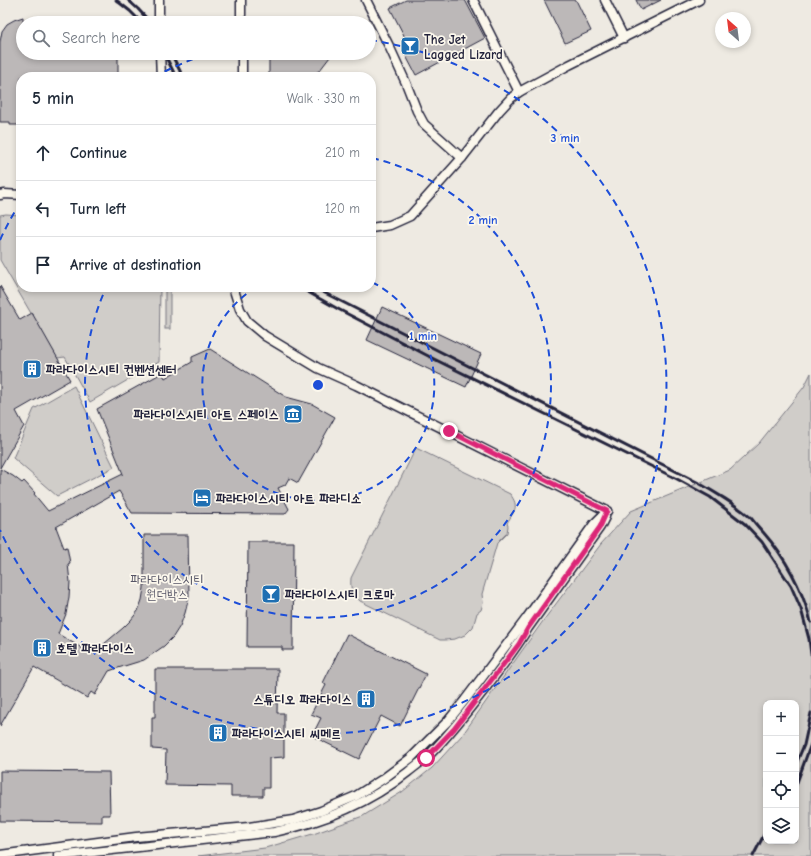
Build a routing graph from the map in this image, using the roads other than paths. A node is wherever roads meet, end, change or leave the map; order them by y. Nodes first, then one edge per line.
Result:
1 (159, 0) edge
2 (241, 0) edge
3 (366, 0) edge
4 (472, 0) edge
5 (605, 0) edge
6 (699, 0) edge
7 (160, 16) edge
8 (242, 16) edge
9 (374, 16) edge
10 (376, 20) edge
11 (624, 38) junction
12 (160, 60) edge
13 (242, 60) edge
14 (160, 72) edge
15 (242, 72) edge
16 (519, 92) junction
17 (462, 158) junction
18 (0, 194) edge
19 (16, 195) edge
20 (376, 227) edge
21 (235, 292) edge
22 (607, 511) junction
23 (0, 855) edge
24 (58, 856) edge

1 - 7 street
2 - 8 street
3 - 9 street
4 - 16 street
5 - 11 street
6 - 11 street
10 - 17 street
11 - 16 street
12 - 14 street
13 - 15 street
16 - 17 street
17 - 20 street
18 - 19 street
21 - 22 street
22 - 23 street
22 - 24 street

